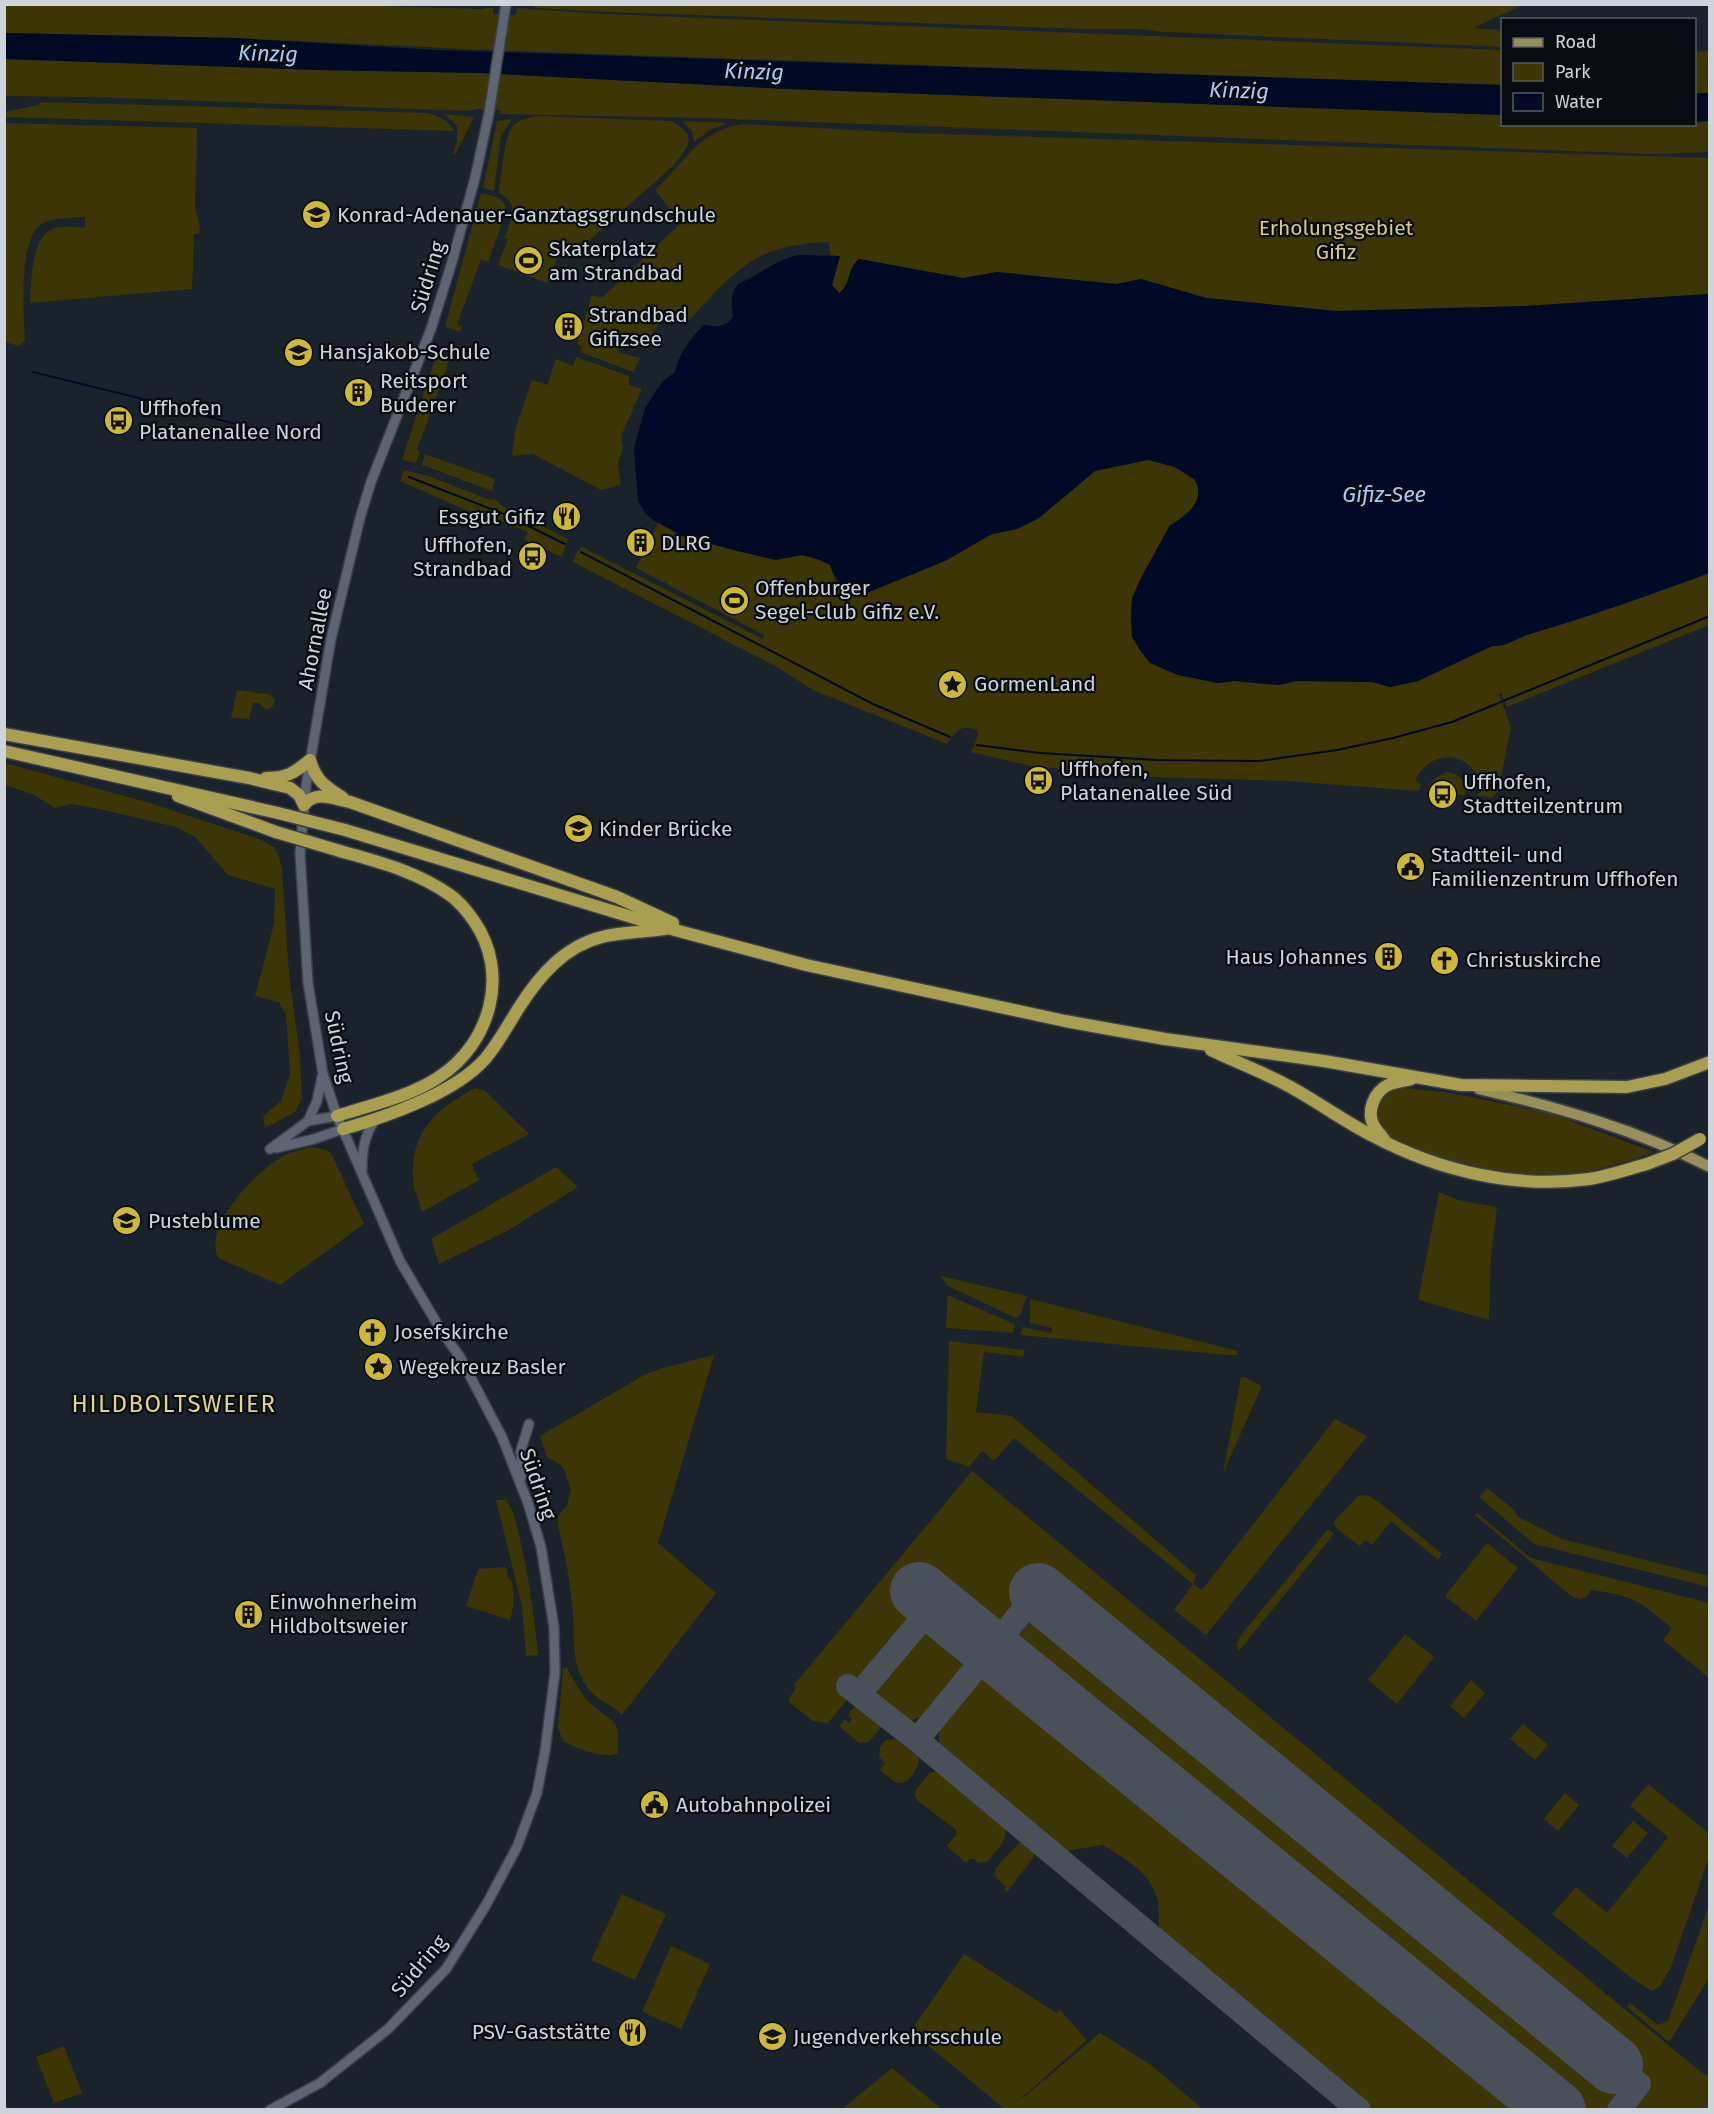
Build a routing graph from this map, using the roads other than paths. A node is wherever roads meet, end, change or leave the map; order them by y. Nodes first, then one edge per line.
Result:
1 (506, 6) edge
2 (371, 482) joint
3 (4, 734) edge
4 (4, 751) edge
5 (310, 760) junction
6 (123, 777) junction
7 (249, 778) junction
8 (350, 802) junction
9 (304, 805) junction
10 (671, 929) junction
11 (695, 935) junction
12 (1199, 1044) junction
13 (1710, 1062) edge
14 (323, 1074) junction
15 (1418, 1078) junction
16 (1461, 1085) junction
17 (337, 1116) junction
18 (375, 1120) junction
19 (308, 1121) junction
20 (343, 1129) junction
21 (1705, 1136) edge
22 (1388, 1144) junction
23 (1710, 1167) edge
24 (362, 1175) junction
25 (529, 1424) dead end
26 (521, 1486) junction
27 (270, 2109) edge

1 - 2 street, Südring
2 - 5 street, Ahornallee
3 - 7 highway
4 - 6 highway
5 - 7 highway
5 - 8 highway
5 - 9 street, Ahornallee
6 - 10 highway, bridge
6 - 17 highway, bridge
7 - 9 highway
8 - 9 highway
8 - 11 highway
9 - 14 street, Südring
10 - 11 highway
10 - 18 highway
11 - 12 highway
12 - 15 highway
12 - 22 highway
13 - 16 highway
14 - 17 street, Südring
14 - 19 street
15 - 16 highway
15 - 22 highway
16 - 23 main road
17 - 19 street
17 - 20 street, Südring
18 - 20 highway
18 - 24 street
19 - 20 street
20 - 24 street, Südring
21 - 22 highway, bridge
24 - 26 street, Südring
25 - 26 street
26 - 27 street, Südring

